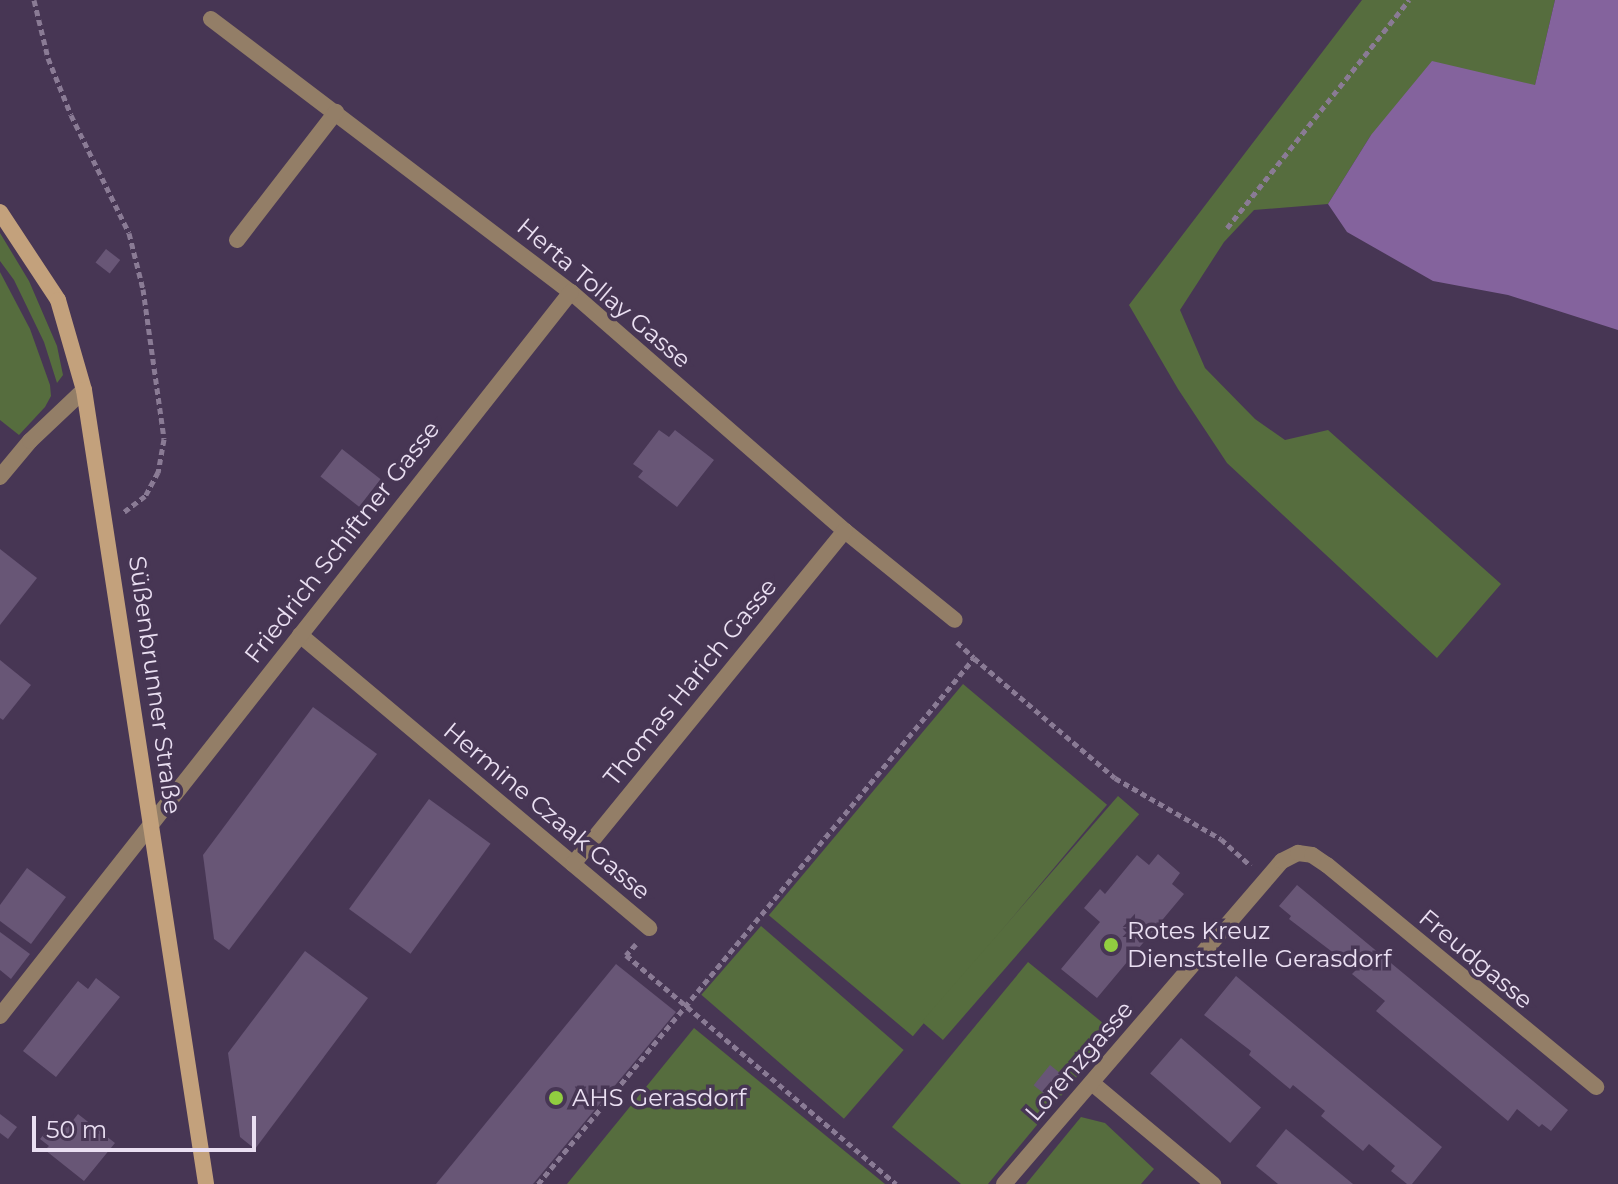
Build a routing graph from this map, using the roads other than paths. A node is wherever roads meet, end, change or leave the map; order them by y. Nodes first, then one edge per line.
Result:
1 (211, 19) dead end
2 (336, 112) junction
3 (0, 212) edge
4 (237, 240) dead end
5 (571, 292) junction
6 (84, 390) junction
7 (0, 477) edge
8 (845, 531) junction
9 (955, 620) dead end
10 (300, 635) junction
11 (151, 823) junction
12 (573, 864) junction
13 (1327, 865) joint
14 (649, 928) road end
15 (0, 1016) edge
16 (1092, 1083) junction
17 (1596, 1087) dead end
18 (206, 1184) edge
19 (1004, 1184) edge
20 (1213, 1184) edge

1 - 2 street, Herta Tollay Gasse
2 - 4 street
2 - 5 street, Herta Tollay Gasse
3 - 6 street, Süßenbrunner Straße
5 - 8 street, Herta Tollay Gasse
5 - 10 street, Friedrich Schiftner Gasse
6 - 7 street
6 - 11 street, Süßenbrunner Straße
8 - 9 street, Herta Tollay Gasse
8 - 12 street, Thomas Harich Gasse
10 - 11 street, Friedrich Schiftner Gasse
10 - 12 street, Hermine Czaak Gasse
11 - 15 street, Friedrich Schiftner Gasse
11 - 18 street, Süßenbrunner Straße
12 - 14 street, Hermine Czaak Gasse
13 - 16 street, Lorenzgasse
13 - 17 street, Freudgasse
16 - 19 street, Lorenzgasse
16 - 20 street

